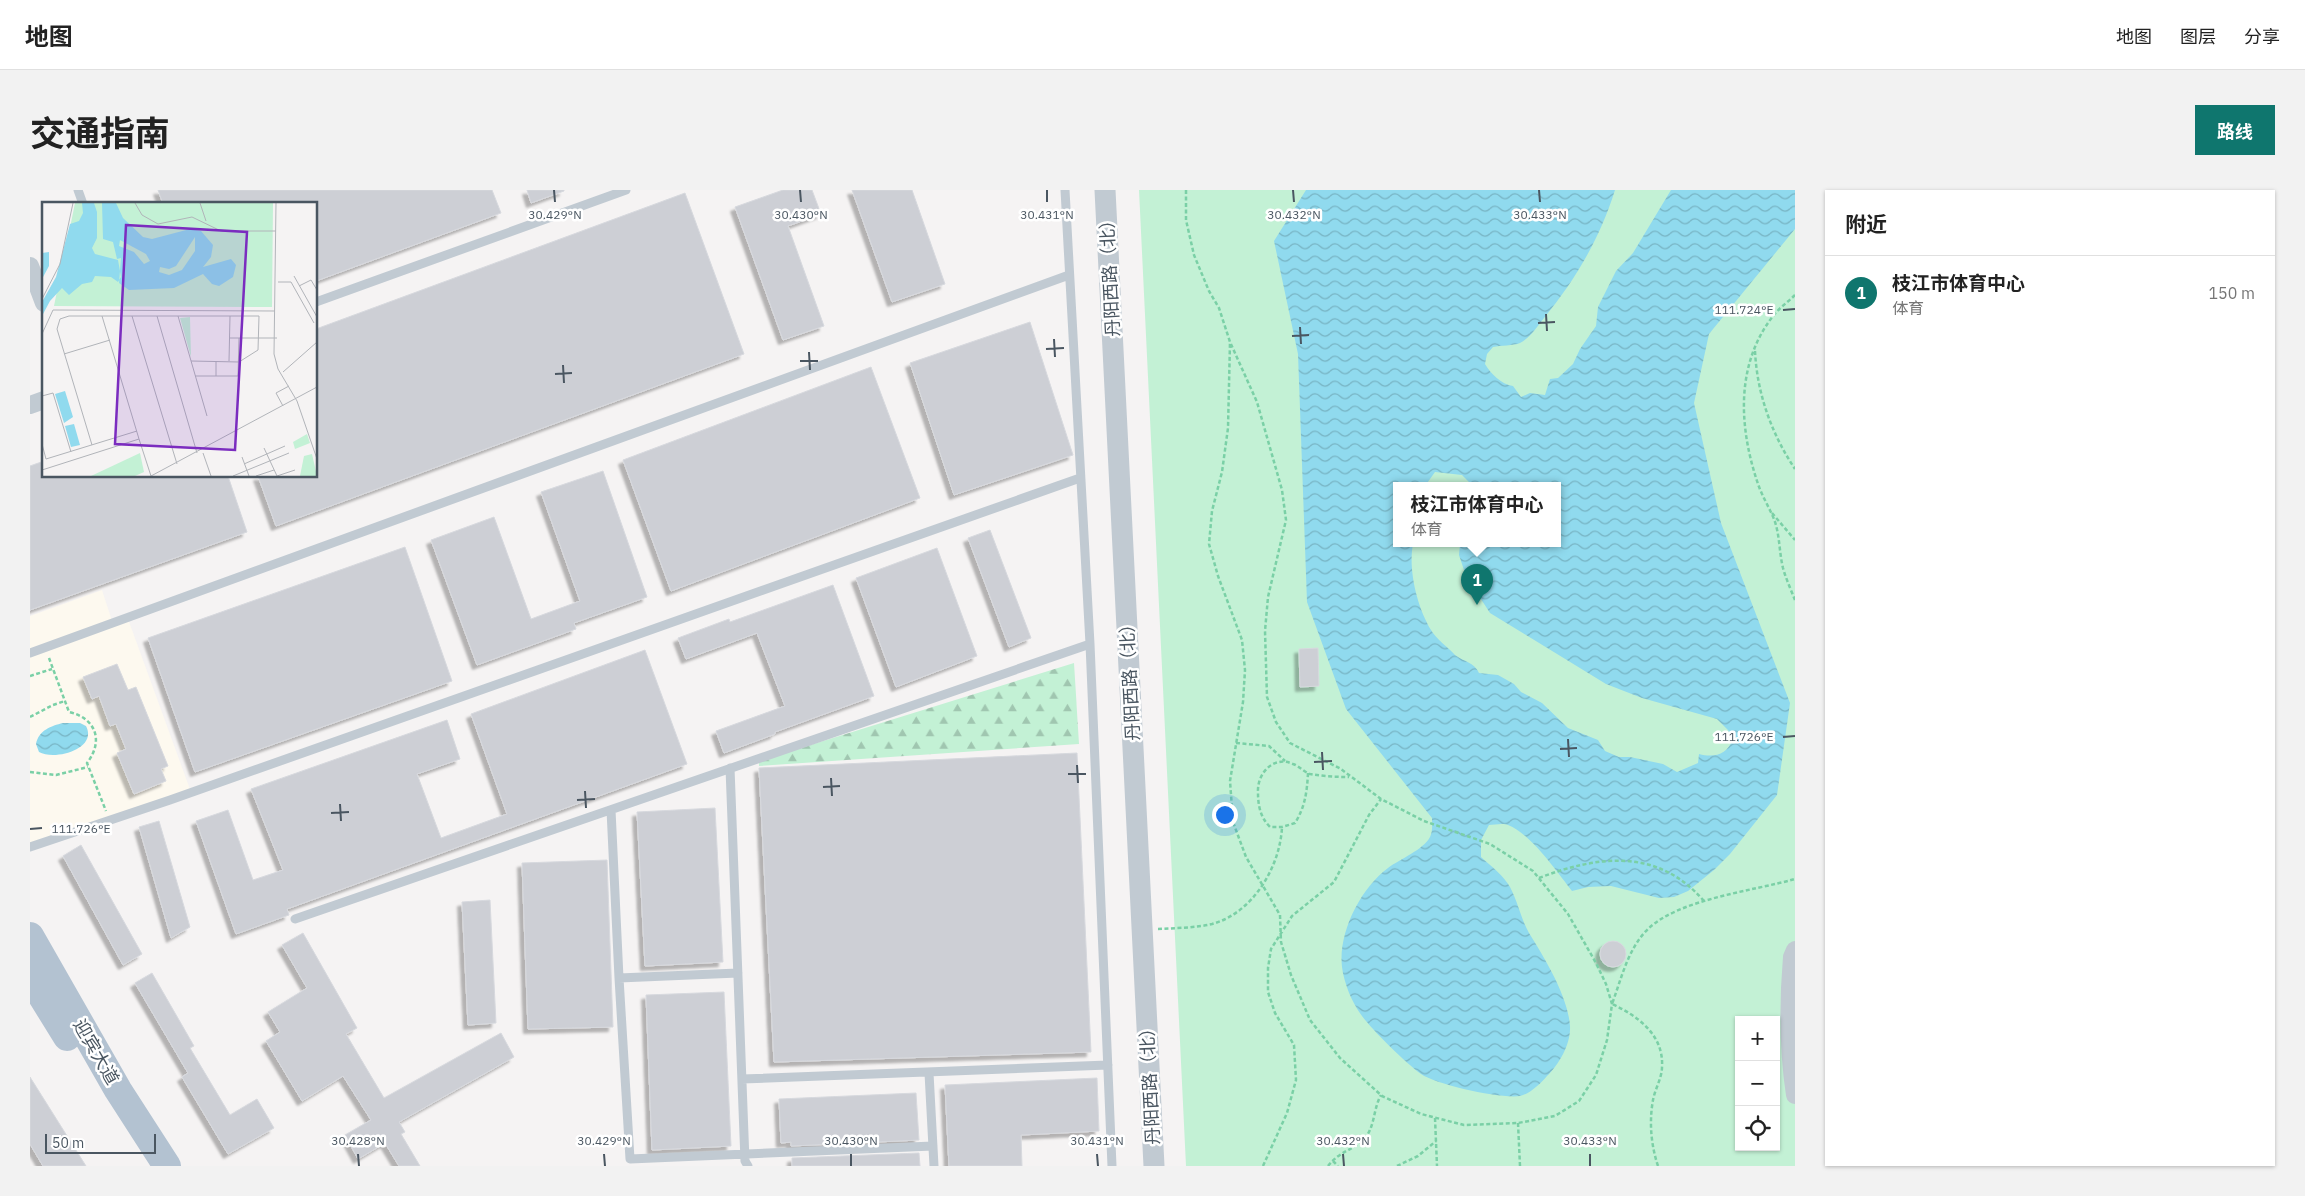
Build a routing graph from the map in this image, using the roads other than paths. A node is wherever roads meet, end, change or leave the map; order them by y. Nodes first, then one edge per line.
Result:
1 (78, 190) edge
2 (626, 190) edge
3 (1065, 190) edge
4 (1105, 190) edge
5 (82, 202) edge
6 (30, 266) edge
7 (1069, 275) junction
8 (42, 298) edge
9 (318, 301) edge
10 (42, 401) edge
11 (30, 405) edge
12 (1080, 478) junction
13 (1090, 644) junction
14 (30, 653) edge
15 (730, 768) junction
16 (611, 810) junction
17 (30, 847) edge
18 (295, 919) dead end
19 (30, 936) edge
20 (1795, 950) edge
21 (738, 973) junction
22 (30, 976) edge
23 (619, 978) junction
24 (1108, 1065) junction
25 (929, 1073) junction
26 (742, 1079) junction
27 (1795, 1095) edge
28 (933, 1146) junction
29 (745, 1154) junction
30 (146, 1166) edge
31 (167, 1166) edge
32 (748, 1166) edge
33 (934, 1166) edge
34 (1112, 1166) edge
35 (1154, 1166) edge

1 - 5 lane
2 - 9 lane
3 - 7 lane
4 - 35 street, 丹阳西路（北）
6 - 8 street
7 - 12 lane
7 - 14 lane
10 - 11 street
12 - 13 lane
12 - 17 lane
13 - 15 lane
13 - 24 lane
15 - 16 lane
15 - 21 lane
16 - 18 lane
16 - 23 lane
19 - 31 main road, 迎宾大道
20 - 27 street
21 - 23 lane
21 - 26 lane
22 - 30 main road, 迎宾大道
23 - 29 lane
24 - 25 lane
24 - 34 lane
25 - 26 lane
25 - 28 lane
26 - 29 lane
28 - 29 lane
28 - 33 lane
29 - 32 lane

